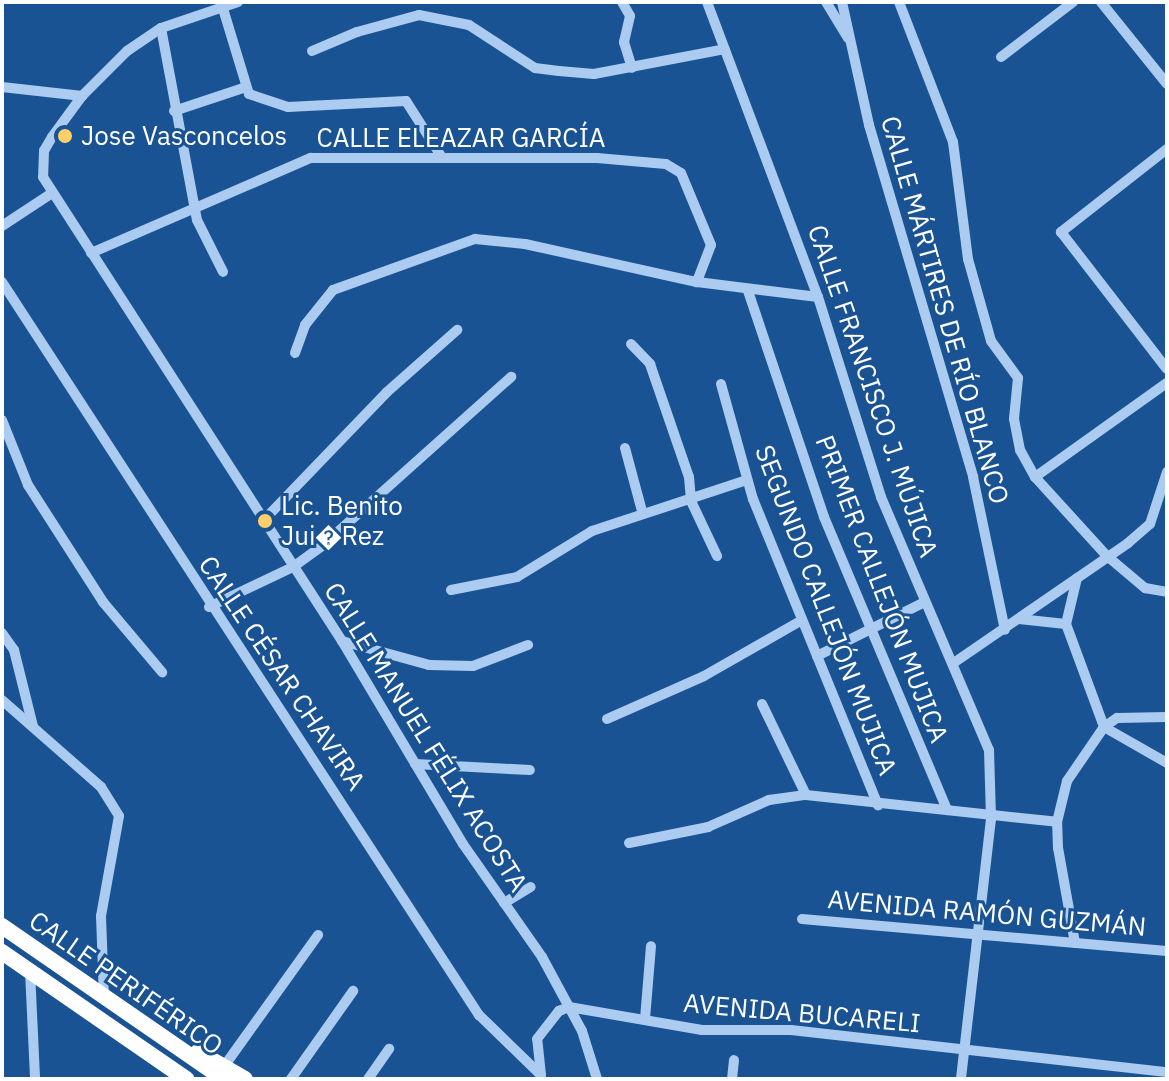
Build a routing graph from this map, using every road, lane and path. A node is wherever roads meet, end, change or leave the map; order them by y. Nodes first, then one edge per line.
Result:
1 (238, 2) edge
2 (622, 2) edge
3 (707, 2) edge
4 (826, 2) edge
5 (842, 2) edge
6 (899, 2) edge
7 (1073, 2) edge
8 (1101, 2) edge
9 (222, 4) edge
10 (161, 28) junction
11 (852, 43) junction
12 (725, 49) junction
13 (312, 51) dead end
14 (1001, 57) dead end
15 (632, 68) junction
16 (1166, 81) edge
17 (2, 87) edge
18 (243, 88) junction
19 (82, 96) junction
20 (174, 111) junction
21 (1167, 149) edge
22 (441, 156) junction
23 (52, 193) junction
24 (195, 209) junction
25 (2, 226) edge
26 (91, 253) junction
27 (223, 272) dead end
28 (2, 282) edge
29 (697, 282) junction
30 (748, 291) junction
31 (818, 297) junction
32 (457, 330) dead end
33 (631, 344) dead end
34 (295, 353) dead end
35 (1167, 369) edge
36 (511, 377) dead end
37 (1167, 383) edge
38 (721, 384) dead end
39 (2, 420) edge
40 (625, 448) dead end
41 (1167, 472) edge
42 (1035, 477) junction
43 (747, 480) junction
44 (691, 501) junction
45 (642, 511) junction
46 (262, 522) junction
47 (717, 556) dead end
48 (1107, 556) junction
49 (293, 567) junction
50 (1077, 578) junction
51 (451, 590) dead end
52 (1167, 592) edge
53 (925, 602) junction
54 (209, 607) junction
55 (1019, 619) junction
56 (802, 620) junction
57 (1066, 624) junction
58 (1005, 630) junction
59 (870, 632) junction
60 (2, 633) edge
61 (342, 641) junction
62 (528, 645) dead end
63 (817, 656) junction
64 (955, 662) junction
65 (162, 672) dead end
66 (2, 700) edge
67 (762, 704) dead end
68 (1167, 717) edge
69 (607, 719) dead end
70 (33, 726) junction
71 (1104, 727) junction
72 (1167, 763) edge
73 (415, 764) junction
74 (530, 770) dead end
75 (806, 795) junction
76 (878, 805) junction
77 (947, 810) junction
78 (991, 819) junction
79 (1057, 822) junction
80 (629, 843) dead end
81 (531, 887) dead end
82 (504, 903) junction
83 (802, 919) dead end
84 (2, 926) edge
85 (978, 934) junction
86 (318, 935) dead end
87 (1075, 943) junction
88 (651, 946) dead end
89 (1167, 951) edge
90 (2, 952) edge
91 (30, 971) junction
92 (353, 991) dead end
93 (104, 997) junction
94 (569, 1007) junction
95 (645, 1019) junction
96 (389, 1049) dead end
97 (963, 1050) junction
98 (734, 1060) dead end
99 (225, 1072) edge
100 (1167, 1072) edge
101 (542, 1077) edge
102 (35, 1079) edge
103 (186, 1079) edge
104 (245, 1079) edge
105 (291, 1079) edge
106 (368, 1079) edge
107 (597, 1079) edge
108 (732, 1079) edge
109 (961, 1079) edge

1 - 9 street, CALLE MANUEL FÉLIX ACOSTA
2 - 15 street
3 - 12 street, CALLE FRANCISCO J. MÚJICA
4 - 11 street
5 - 11 street, CALLE MÁRTIRES DE RÍO BLANCO
6 - 42 street
7 - 14 street
8 - 16 street
9 - 10 street, CALLE MANUEL FÉLIX ACOSTA
9 - 18 street
10 - 19 street, CALLE MANUEL FÉLIX ACOSTA
10 - 20 street
11 - 58 street, CALLE MÁRTIRES DE RÍO BLANCO
12 - 15 street
12 - 31 street, CALLE FRANCISCO J. MÚJICA
13 - 15 street
17 - 19 street
18 - 20 street
18 - 22 street
19 - 23 street, CALLE MANUEL FÉLIX ACOSTA
20 - 24 street
21 - 35 street
22 - 24 street, CALLE ELEAZAR GARCÍA
22 - 29 street, CALLE ELEAZAR GARCÍA
23 - 25 street
23 - 26 street, CALLE MANUEL FÉLIX ACOSTA
24 - 26 street, CALLE ELEAZAR GARCÍA
24 - 27 street
26 - 46 street, CALLE MANUEL FÉLIX ACOSTA
28 - 54 street, CALLE CÉSAR CHAVIRA
29 - 30 street
29 - 34 street
30 - 31 street
30 - 59 street, PRIMER CALLEJÓN MUJICA
31 - 53 street, CALLE FRANCISCO J. MÚJICA
32 - 46 street
33 - 44 street
36 - 49 street
37 - 42 street
38 - 43 street, SEGUNDO CALLEJÓN MUJICA
39 - 65 street
40 - 45 street
41 - 48 street
42 - 48 street
43 - 44 street
43 - 56 street, SEGUNDO CALLEJÓN MUJICA
44 - 45 street
44 - 47 street
45 - 51 street
46 - 49 street, CALLE MANUEL FÉLIX ACOSTA
48 - 50 street
48 - 52 street
49 - 54 street
49 - 61 street, CALLE MANUEL FÉLIX ACOSTA
50 - 55 street
50 - 57 street
53 - 59 street
53 - 64 street, CALLE FRANCISCO J. MÚJICA
54 - 101 street, CALLE CÉSAR CHAVIRA
55 - 57 street
55 - 58 street
56 - 63 street, SEGUNDO CALLEJÓN MUJICA
56 - 69 street
57 - 71 street
58 - 64 street
59 - 63 street
59 - 77 street, PRIMER CALLEJÓN MUJICA
60 - 70 street
61 - 62 street
61 - 73 street, CALLE MANUEL FÉLIX ACOSTA
63 - 76 street, SEGUNDO CALLEJÓN MUJICA
64 - 78 street, CALLE FRANCISCO J. MÚJICA
66 - 70 street
67 - 75 street
68 - 71 street
70 - 93 street
71 - 72 street
71 - 79 street
73 - 74 street
73 - 82 street, CALLE MANUEL FÉLIX ACOSTA
75 - 76 street
75 - 80 street
76 - 77 street
77 - 78 street
78 - 79 street
78 - 85 street, CALLE FRANCISCO J. MÚJICA
79 - 87 street
81 - 82 street
82 - 94 street, CALLE MANUEL FÉLIX ACOSTA
83 - 85 street, AVENIDA RAMÓN GUZMÁN
84 - 93 highway, CALLE PERIFÉRICO
85 - 87 street, AVENIDA RAMÓN GUZMÁN
85 - 97 street, CALLE FRANCISCO J. MÚJICA
86 - 99 street
87 - 89 street, AVENIDA RAMÓN GUZMÁN
88 - 95 street
90 - 91 highway, CALLE PERIFÉRICO
91 - 102 street
91 - 103 highway, CALLE PERIFÉRICO
92 - 105 street
93 - 99 highway, CALLE PERIFÉRICO
94 - 95 street, AVENIDA BUCARELI
94 - 101 street
94 - 107 street, CALLE MANUEL FÉLIX ACOSTA
95 - 97 street, AVENIDA BUCARELI
96 - 106 street
97 - 100 street, AVENIDA BUCARELI
97 - 109 street, CALLE FRANCISCO J. MÚJICA
98 - 108 street
99 - 104 highway, CALLE PERIFÉRICO

